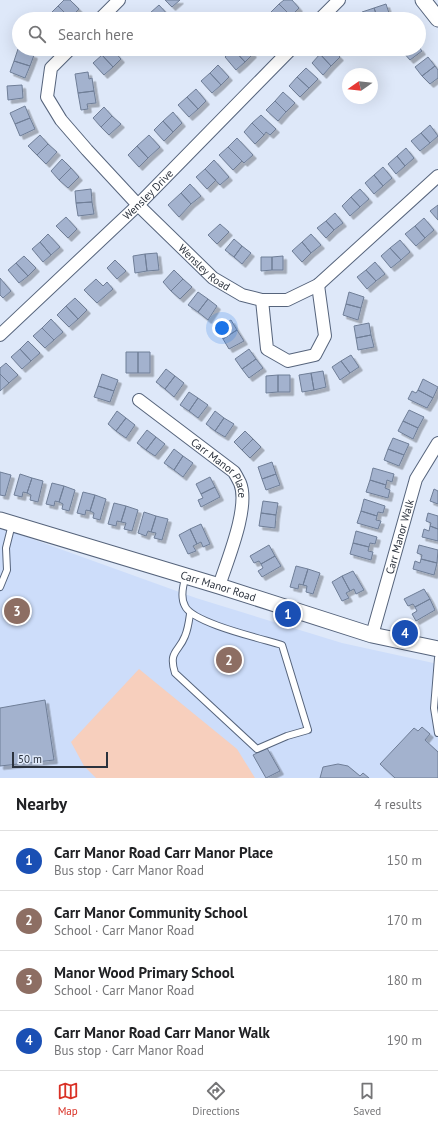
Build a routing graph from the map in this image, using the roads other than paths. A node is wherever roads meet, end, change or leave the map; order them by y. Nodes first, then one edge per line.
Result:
1 (119, 0) edge
2 (339, 0) edge
3 (423, 0) edge
4 (107, 12) edge
5 (327, 12) edge
6 (438, 19) edge
7 (63, 56) edge
8 (284, 56) edge
9 (438, 176) edge
10 (138, 205) junction
11 (318, 285) junction
12 (262, 300) junction
13 (0, 335) edge
14 (139, 400) dead end
15 (438, 442) edge
16 (6, 522) edge
17 (186, 576) junction
18 (219, 586) junction
19 (0, 587) edge
20 (190, 614) junction
21 (372, 635) junction
22 (438, 649) edge
23 (438, 658) edge
24 (438, 733) edge

1 - 4 street
2 - 5 street
3 - 6 street
7 - 10 street, Wensley Road
8 - 10 street, Wensley Drive
9 - 11 street, Wensley Road
10 - 12 street, Wensley Road
10 - 13 street, Wensley Drive
11 - 12 street, Wensley Road
11 - 12 street
14 - 18 street, Carr Manor Place
15 - 21 street, Carr Manor Walk
16 - 17 street, Carr Manor Road
16 - 19 lane
17 - 18 street, Carr Manor Road
17 - 20 lane
18 - 21 street, Carr Manor Road
20 - 20 lane
21 - 22 street, Carr Manor Road
23 - 24 lane

